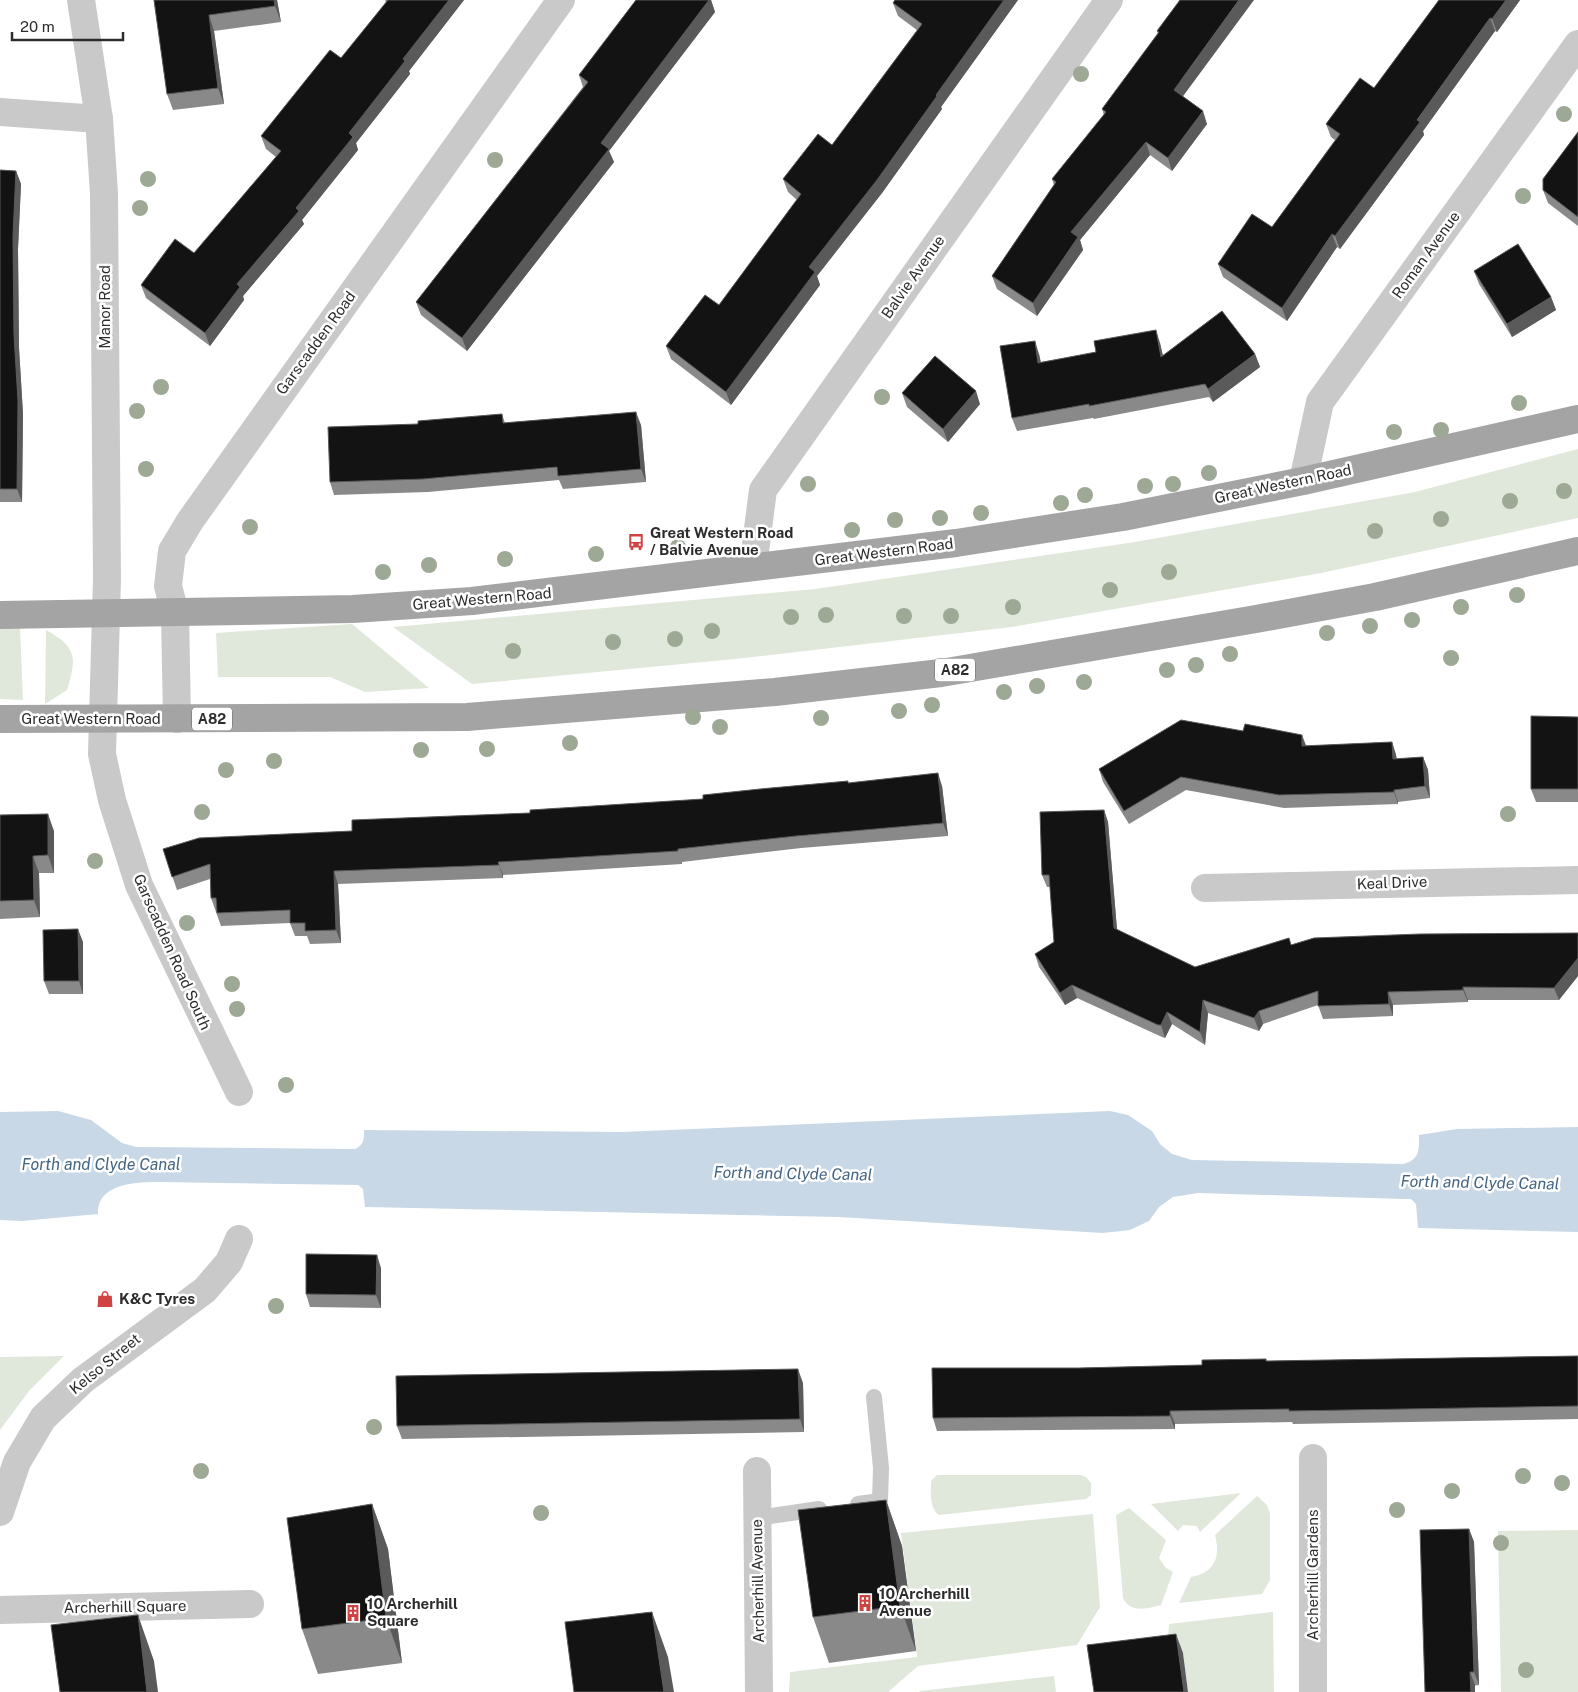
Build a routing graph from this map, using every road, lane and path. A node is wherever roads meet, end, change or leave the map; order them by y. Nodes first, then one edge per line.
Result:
1 (81, 0) edge
2 (561, 0) edge
3 (1109, 0) edge
4 (1578, 44) edge
5 (0, 112) edge
6 (99, 119) junction
7 (1578, 419) edge
8 (1303, 481) junction
9 (1578, 551) edge
10 (753, 567) junction
11 (175, 613) junction
12 (104, 614) junction
13 (0, 615) edge
14 (0, 719) edge
15 (103, 719) junction
16 (177, 719) junction
17 (1578, 880) edge
18 (1206, 888) dead end
19 (239, 1092) dead end
20 (239, 1239) dead end
21 (874, 1397) dead end
22 (1313, 1458) dead end
23 (757, 1471) dead end
24 (0, 1512) edge
25 (757, 1518) junction
26 (250, 1604) dead end
27 (0, 1610) edge
28 (759, 1692) edge
29 (1313, 1692) edge

1 - 6 street, Manor Road
2 - 11 street, Garscadden Road
3 - 10 street, Balvie Avenue
4 - 8 street, Roman Avenue
5 - 6 street
6 - 12 street, Manor Road
7 - 8 main road, Great Western Road
8 - 10 main road, Great Western Road
9 - 16 main road, Great Western Road / A82
10 - 11 main road, Great Western Road
11 - 12 main road, Great Western Road
11 - 16 street, Garscadden Road
12 - 13 main road, Great Western Road
12 - 15 street, Manor Road
14 - 15 main road, Great Western Road / A82
15 - 16 main road, Great Western Road / A82
15 - 19 street, Garscadden Road South
17 - 18 street, Keal Drive
20 - 24 street, Kelso Street
21 - 25 lane
22 - 29 street, Archerhill Gardens
23 - 25 street, Archerhill Avenue
25 - 28 street, Archerhill Avenue
26 - 27 street, Archerhill Square

